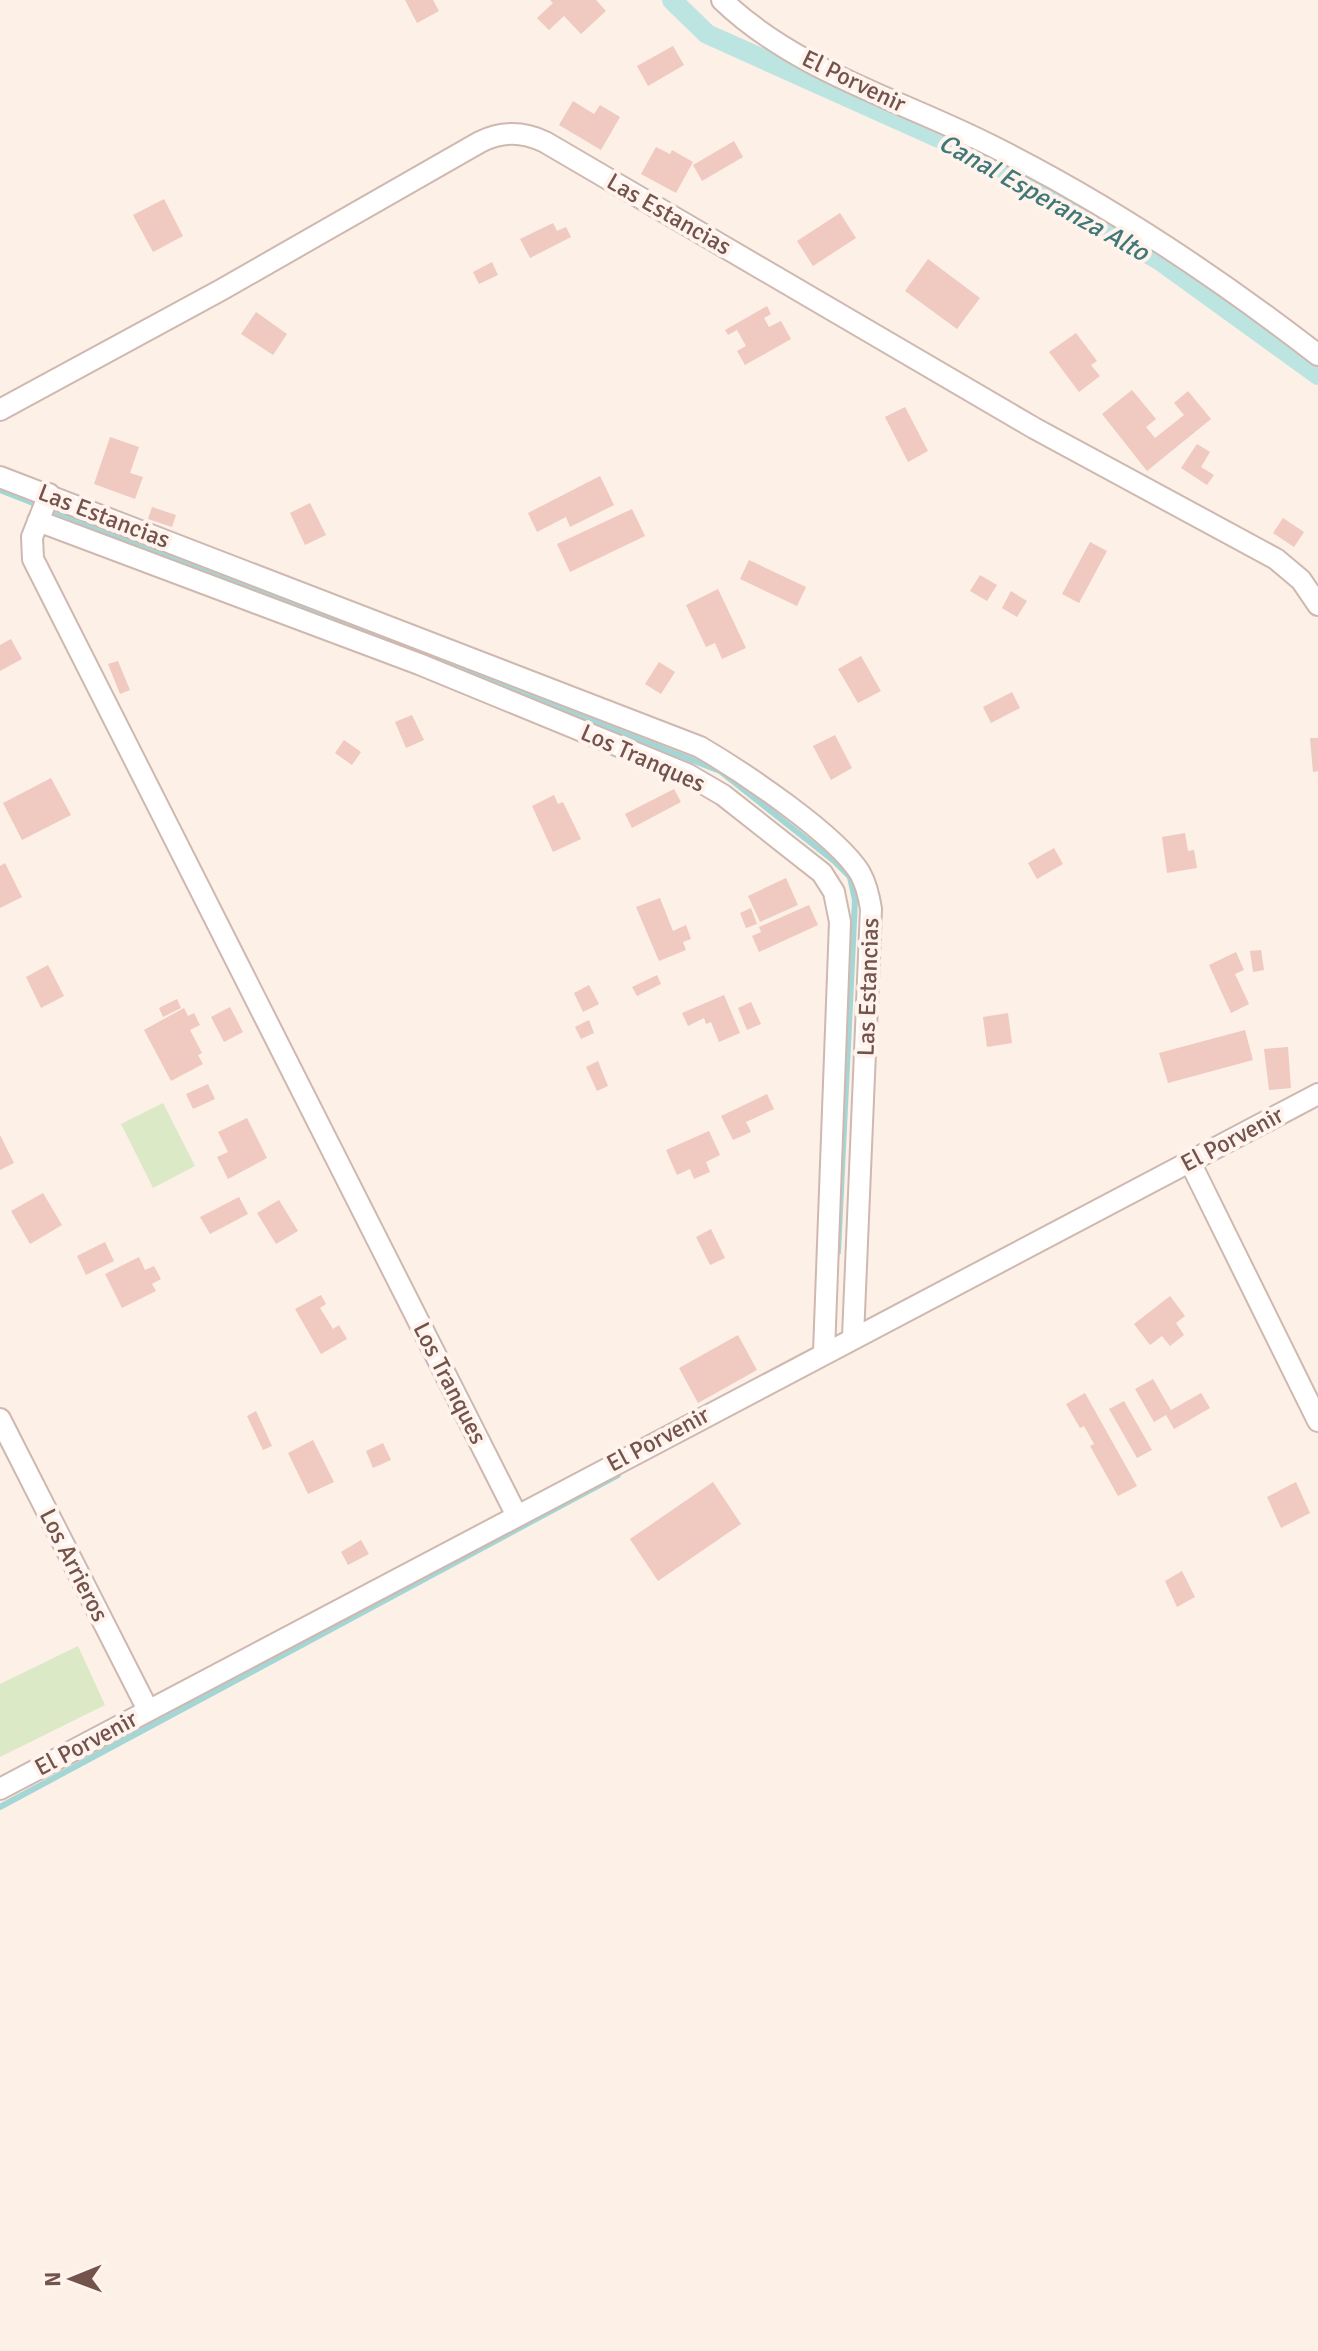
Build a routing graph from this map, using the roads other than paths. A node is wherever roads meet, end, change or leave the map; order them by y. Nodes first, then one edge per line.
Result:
1 (722, 0) edge
2 (1318, 355) edge
3 (0, 410) edge
4 (0, 477) edge
5 (49, 494) junction
6 (38, 521) junction
7 (1318, 605) edge
8 (646, 727) junction
9 (635, 752) junction
10 (1318, 1094) edge
11 (1190, 1162) junction
12 (853, 1337) junction
13 (824, 1352) junction
14 (0, 1419) edge
15 (1318, 1421) edge
16 (516, 1514) junction
17 (148, 1710) junction
18 (0, 1789) edge

1 - 2 street, El Porvenir
3 - 7 street, Las Estancias
4 - 5 street, Las Estancias
5 - 6 street, Los Tranques
5 - 8 street, Las Estancias
6 - 9 street, Los Tranques
6 - 16 street, Los Tranques
8 - 9 street
8 - 12 street, Las Estancias
9 - 13 street, Los Tranques
10 - 11 street, El Porvenir
11 - 12 street, El Porvenir
11 - 15 street
12 - 13 street, El Porvenir
13 - 16 street, El Porvenir
14 - 17 street, Los Arrieros
16 - 17 street, El Porvenir
17 - 18 street, El Porvenir

